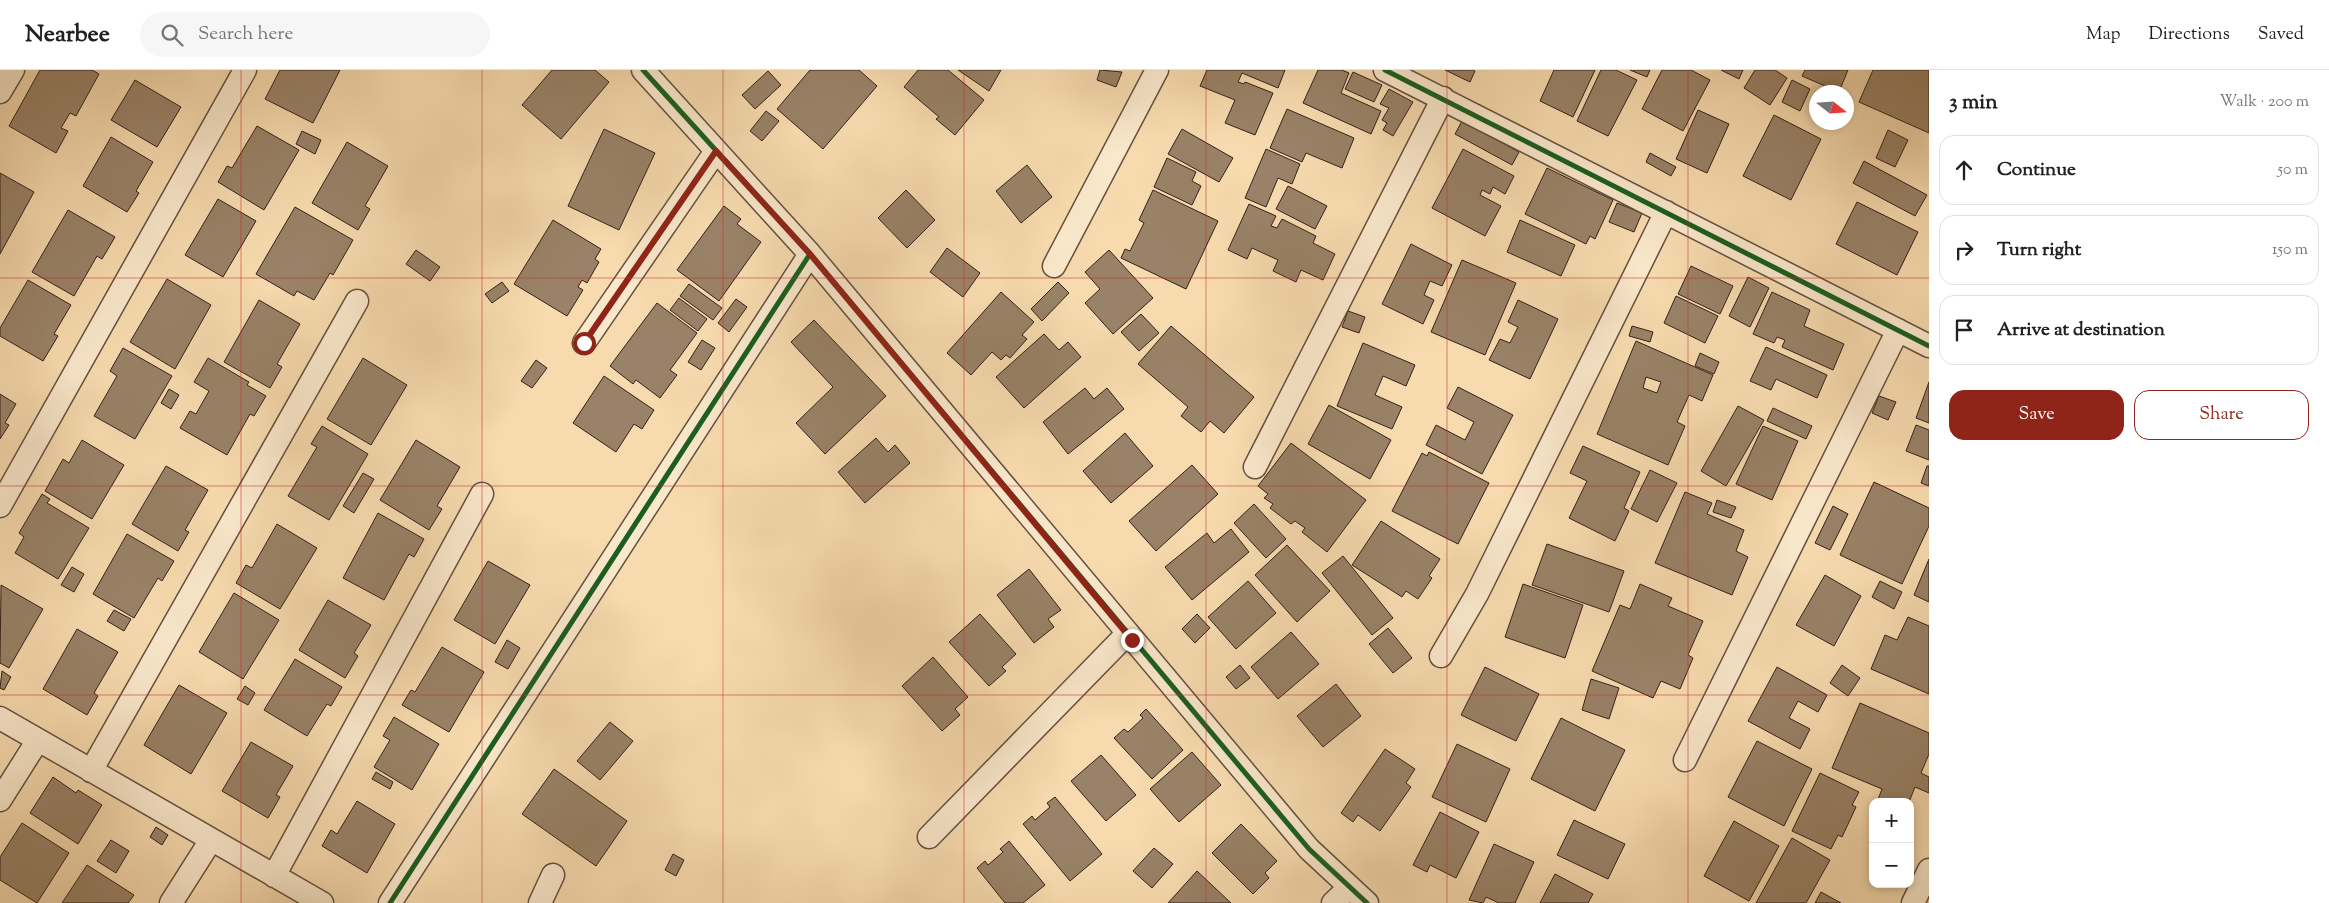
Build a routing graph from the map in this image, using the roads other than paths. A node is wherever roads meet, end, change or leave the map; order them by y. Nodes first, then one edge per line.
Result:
1 (13, 70) edge
2 (246, 70) edge
3 (643, 70) edge
4 (1157, 70) edge
5 (1385, 70) edge
6 (0, 92) edge
7 (1442, 98) junction
8 (716, 151) junction
9 (1666, 212) junction
10 (810, 254) junction
11 (1054, 266) dead end
12 (357, 301) dead end
13 (1898, 330) junction
14 (584, 343) dead end
15 (1929, 346) edge
16 (1255, 467) dead end
17 (482, 494) dead end
18 (0, 506) edge
19 (1127, 634) junction
20 (1441, 656) dead end
21 (0, 718) edge
22 (38, 740) junction
23 (1684, 760) dead end
24 (91, 770) junction
25 (0, 800) edge
26 (929, 837) dead end
27 (212, 840) junction
28 (1929, 870) edge
29 (554, 875) dead end
30 (274, 876) junction
31 (1350, 888) junction
32 (171, 903) edge
33 (322, 903) edge
34 (390, 903) edge
35 (540, 903) edge
36 (1332, 903) edge
37 (1367, 903) edge
38 (1913, 903) edge

1 - 6 street
2 - 18 street
3 - 8 street
4 - 11 street
5 - 7 street
7 - 9 street
7 - 16 street
8 - 10 street
8 - 14 street
9 - 13 street
9 - 20 street
10 - 19 street
10 - 34 street
12 - 24 street
13 - 15 street
13 - 23 street
17 - 30 street
19 - 26 street
19 - 31 street
21 - 22 street
22 - 24 street
22 - 25 street
24 - 27 street
27 - 30 street
27 - 32 street
28 - 38 street
29 - 35 street
30 - 33 street
31 - 36 street
31 - 37 street

